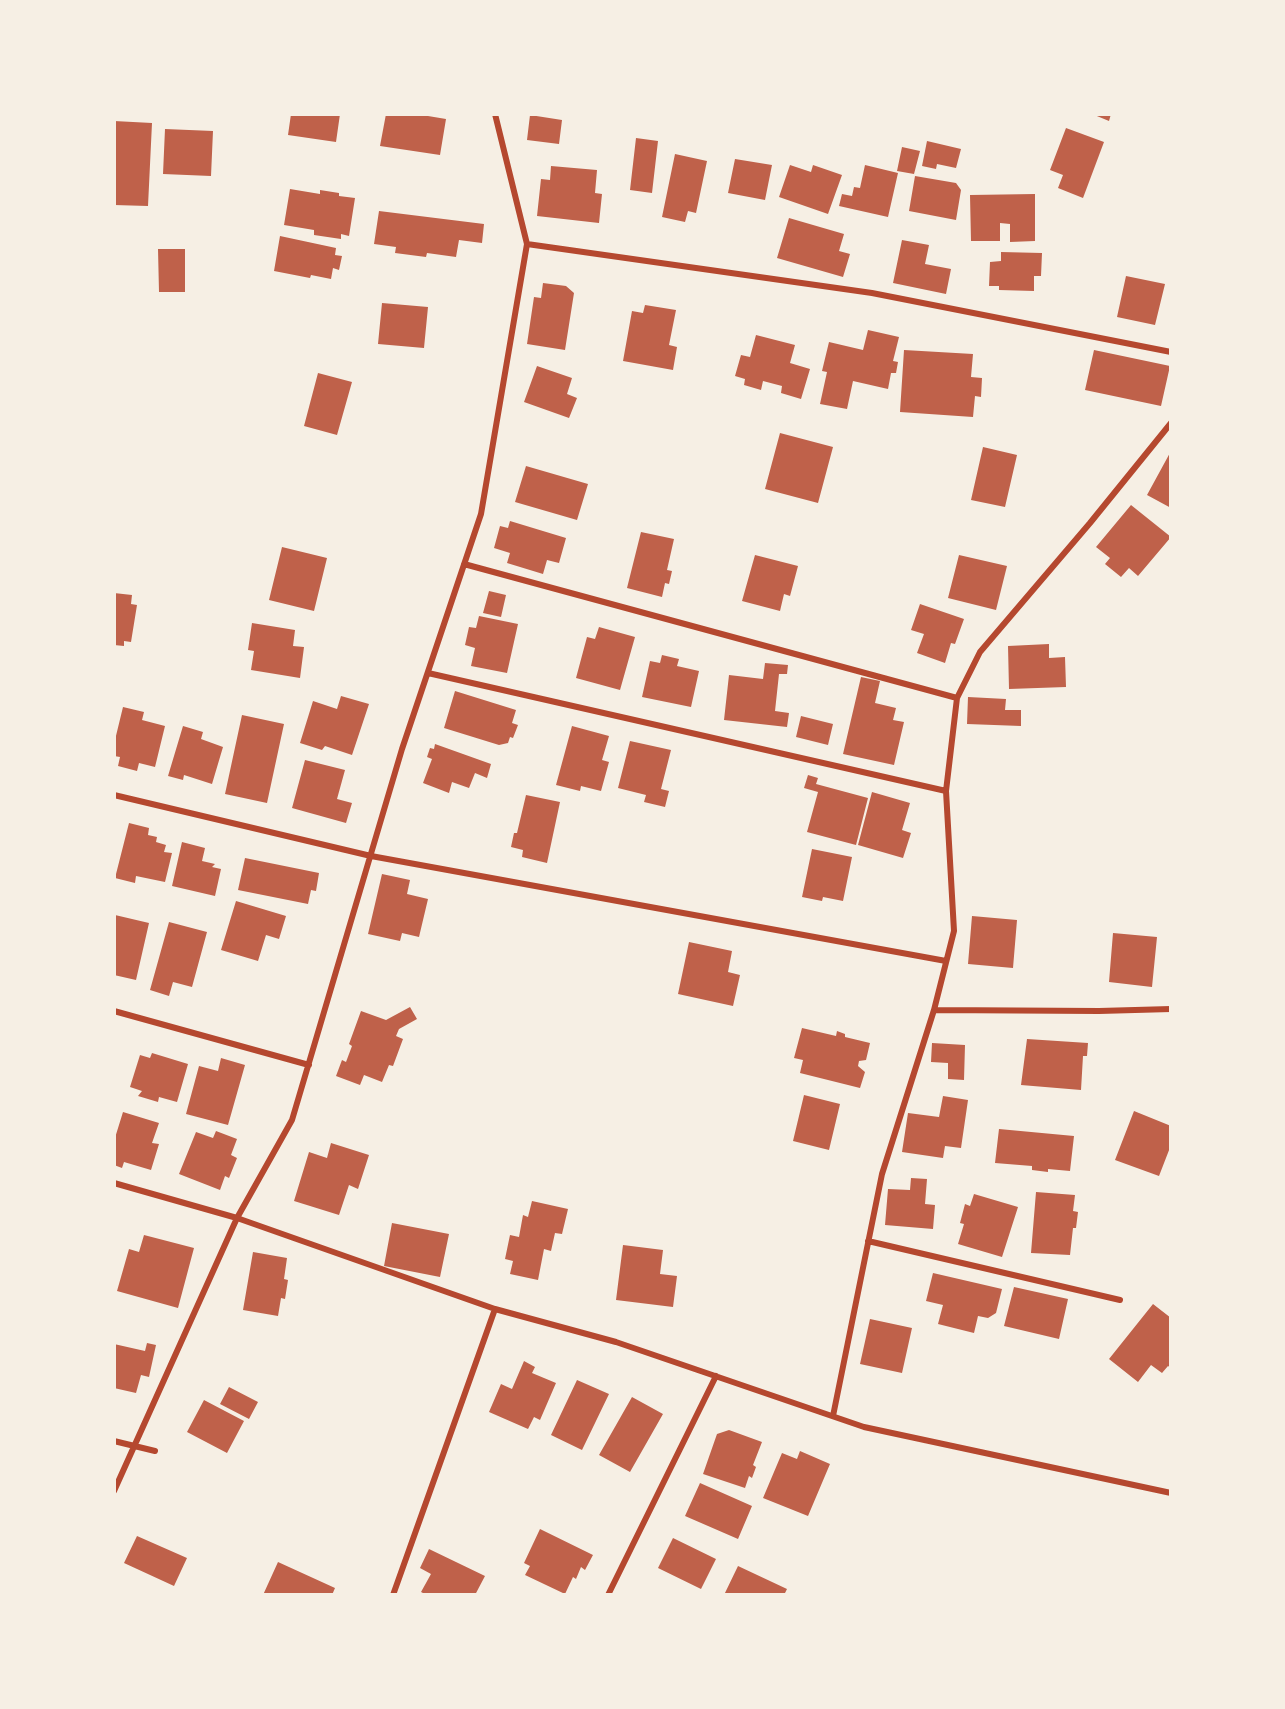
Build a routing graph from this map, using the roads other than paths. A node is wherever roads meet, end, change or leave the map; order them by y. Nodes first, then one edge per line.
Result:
1 (495, 114) edge
2 (527, 244) junction
3 (1171, 352) edge
4 (1171, 423) edge
5 (464, 564) junction
6 (428, 673) junction
7 (957, 699) junction
8 (946, 792) junction
9 (114, 795) edge
10 (371, 856) junction
11 (946, 961) junction
12 (934, 1010) junction
13 (1171, 1010) edge
14 (114, 1011) edge
15 (309, 1065) junction
16 (114, 1183) edge
17 (237, 1218) junction
18 (868, 1241) junction
19 (1120, 1300) dead end
20 (495, 1309) junction
21 (716, 1376) junction
22 (833, 1416) junction
23 (114, 1441) edge
24 (134, 1447) junction
25 (155, 1451) dead end
26 (114, 1491) edge
27 (1171, 1493) edge
28 (393, 1595) edge
29 (608, 1595) edge

1 - 2 street
2 - 3 street
2 - 5 street
4 - 7 street
5 - 6 street
5 - 7 street
6 - 8 street
6 - 10 street
7 - 8 street
8 - 11 street
9 - 10 street
10 - 11 street
10 - 15 street
11 - 12 street
12 - 13 street
12 - 18 street
14 - 15 street
15 - 17 street
16 - 17 street
17 - 20 street
17 - 24 street
18 - 19 street
18 - 22 street
20 - 21 street
20 - 28 street
21 - 22 street
21 - 29 street
22 - 27 street
23 - 24 street
24 - 25 street
24 - 26 street

